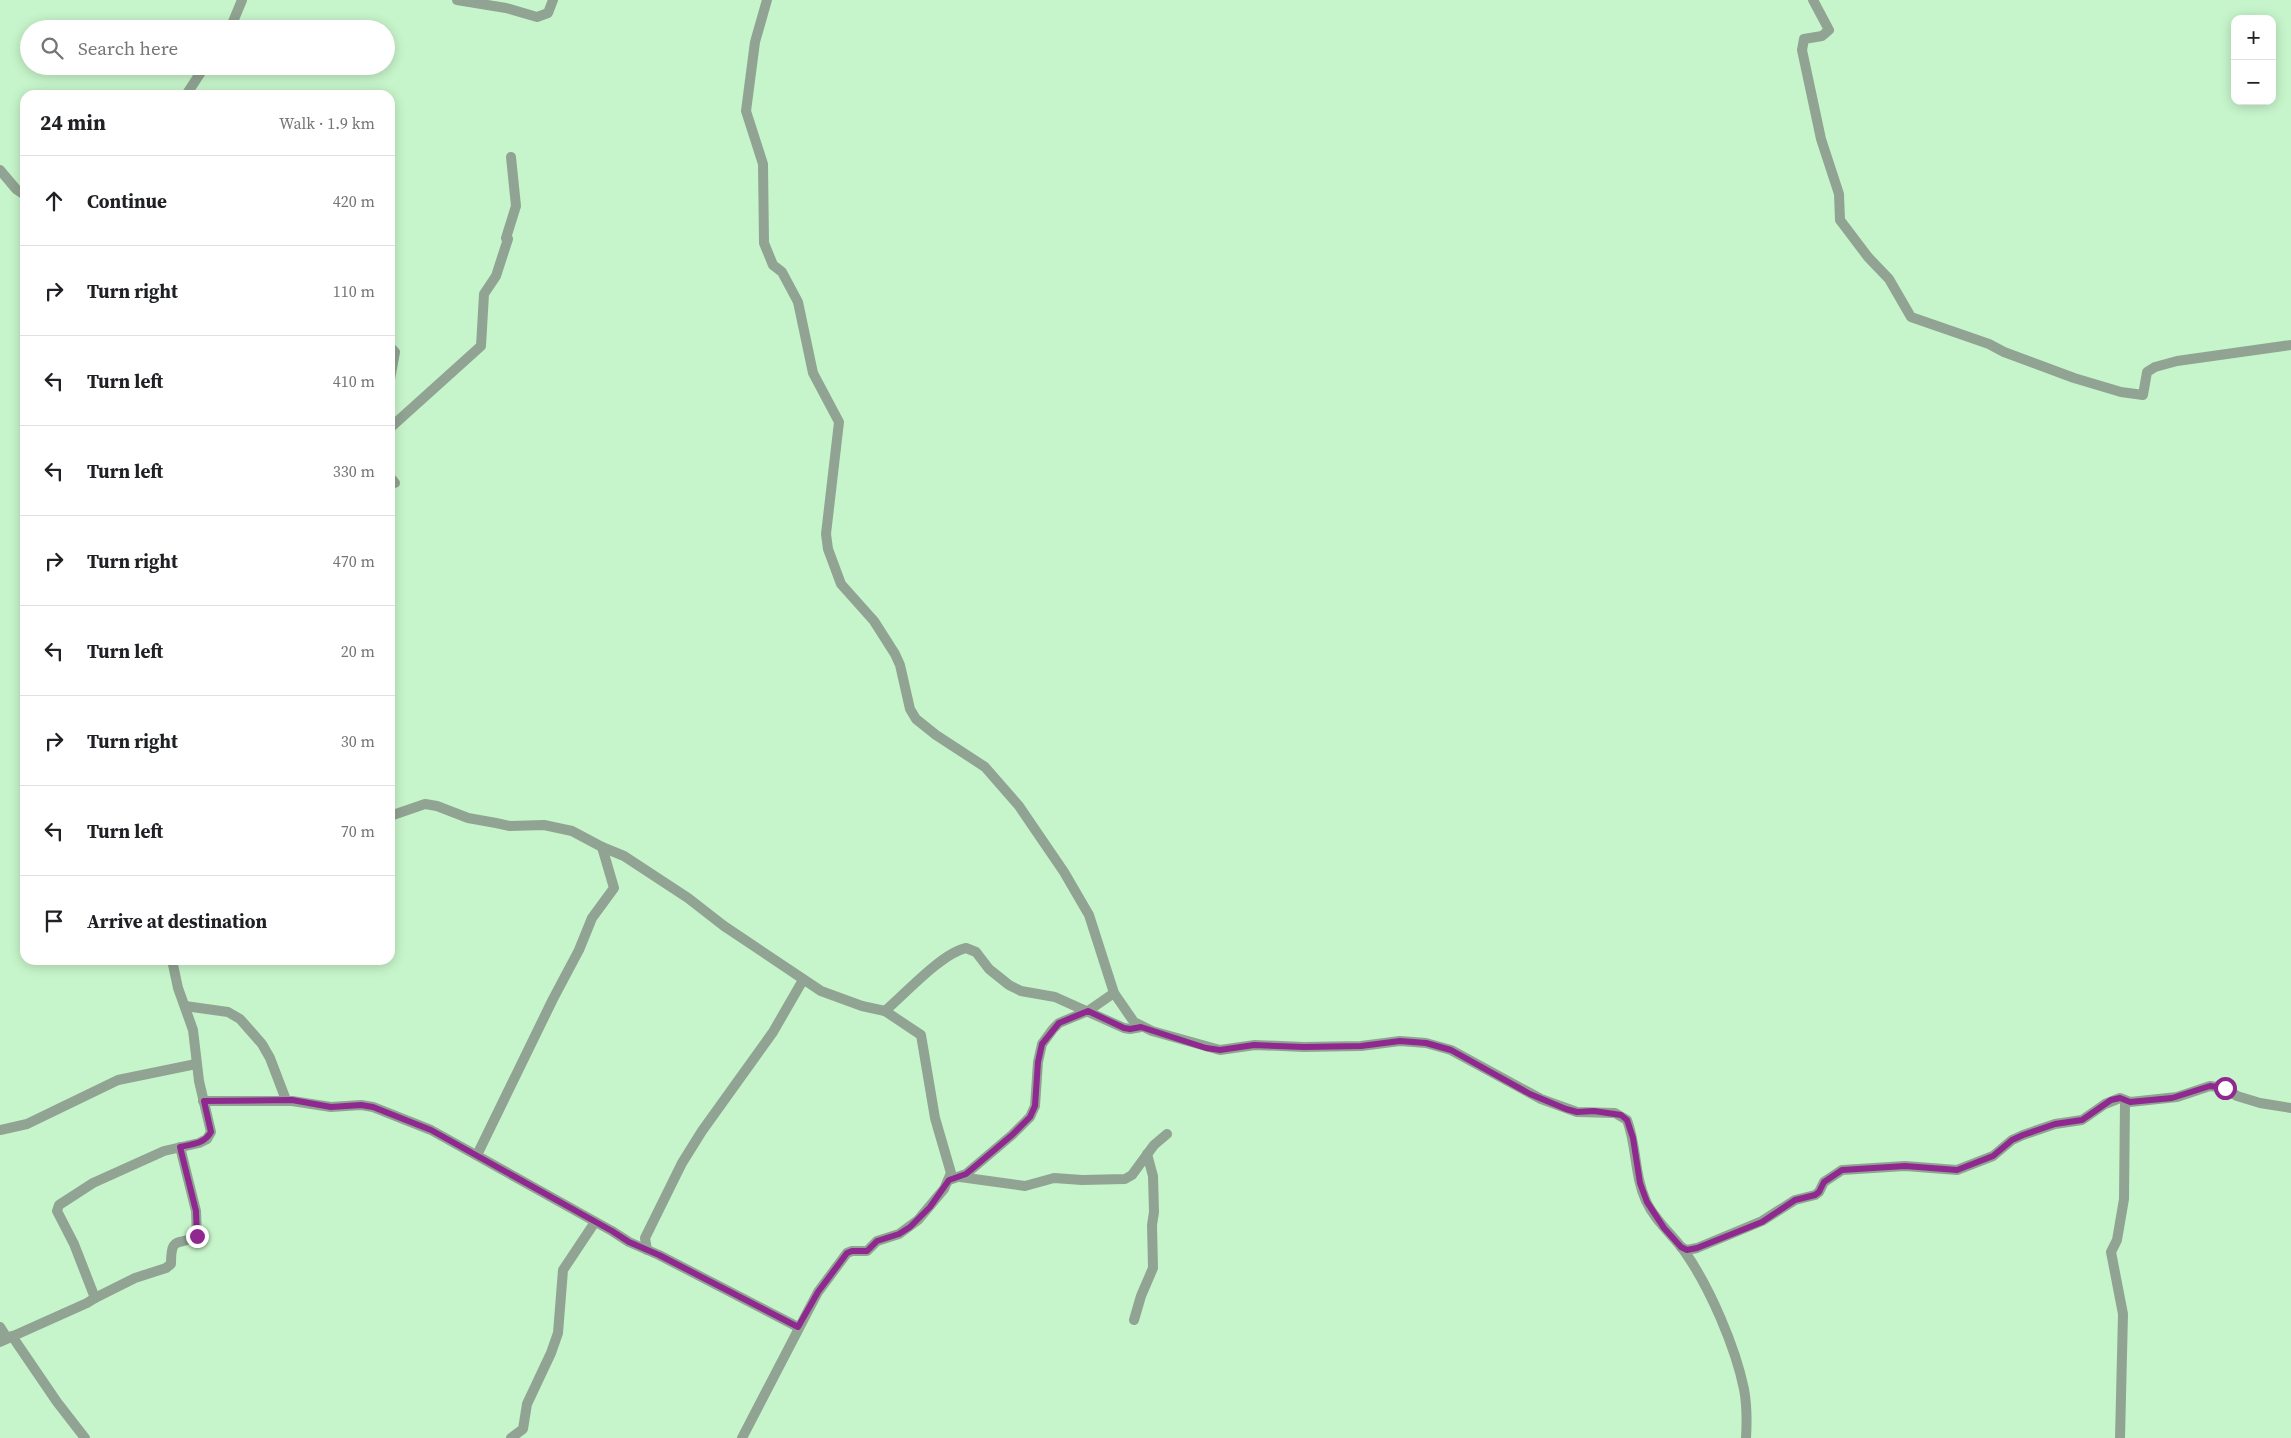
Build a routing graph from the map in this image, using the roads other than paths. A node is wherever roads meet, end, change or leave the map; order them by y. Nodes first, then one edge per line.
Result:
1 (242, 0) edge
2 (457, 0) edge
3 (553, 0) edge
4 (767, 0) edge
5 (1814, 0) edge
6 (234, 20) edge
7 (199, 75) edge
8 (189, 90) edge
9 (511, 157) dead end
10 (0, 170) edge
11 (20, 192) edge
12 (2291, 345) edge
13 (395, 423) edge
14 (395, 814) edge
15 (602, 847) junction
16 (173, 965) edge
17 (803, 980) junction
18 (1114, 993) junction
19 (185, 1006) junction
20 (885, 1011) junction
21 (1088, 1011) junction
22 (1141, 1027) junction
23 (196, 1064) junction
24 (286, 1100) junction
25 (204, 1101) junction
26 (2125, 1101) junction
27 (2291, 1108) edge
28 (0, 1130) edge
29 (1167, 1134) dead end
30 (180, 1147) junction
31 (1147, 1154) junction
32 (477, 1156) junction
33 (960, 1177) junction
34 (949, 1180) junction
35 (594, 1222) junction
36 (645, 1238) junction
37 (635, 1245) junction
38 (1681, 1247) junction
39 (647, 1250) junction
40 (95, 1298) junction
41 (1134, 1320) dead end
42 (0, 1327) edge
43 (798, 1327) junction
44 (7, 1338) edge
45 (85, 1438) edge
46 (511, 1438) edge
47 (742, 1438) edge
48 (1746, 1438) edge
49 (2120, 1438) edge

1 - 6 street
2 - 3 street
4 - 18 street
5 - 12 street
7 - 8 street
9 - 13 street
10 - 11 street
14 - 15 street
15 - 17 street
15 - 32 street
16 - 19 street
17 - 20 street
17 - 36 street
18 - 21 street
18 - 22 street
19 - 23 street
19 - 24 street
20 - 21 street
20 - 34 street
21 - 22 street
21 - 33 street
22 - 38 street
23 - 25 street
23 - 28 street
24 - 25 street
24 - 32 street
25 - 30 street
26 - 27 street
26 - 38 street
26 - 49 street
29 - 31 street
30 - 40 street
30 - 40 street
31 - 33 street
31 - 41 street
32 - 35 street
33 - 34 street
34 - 43 street
35 - 37 street
35 - 46 street
36 - 37 street
36 - 39 street
37 - 39 street
38 - 48 street
39 - 43 street
40 - 44 street
42 - 44 street
43 - 47 street
44 - 45 street

